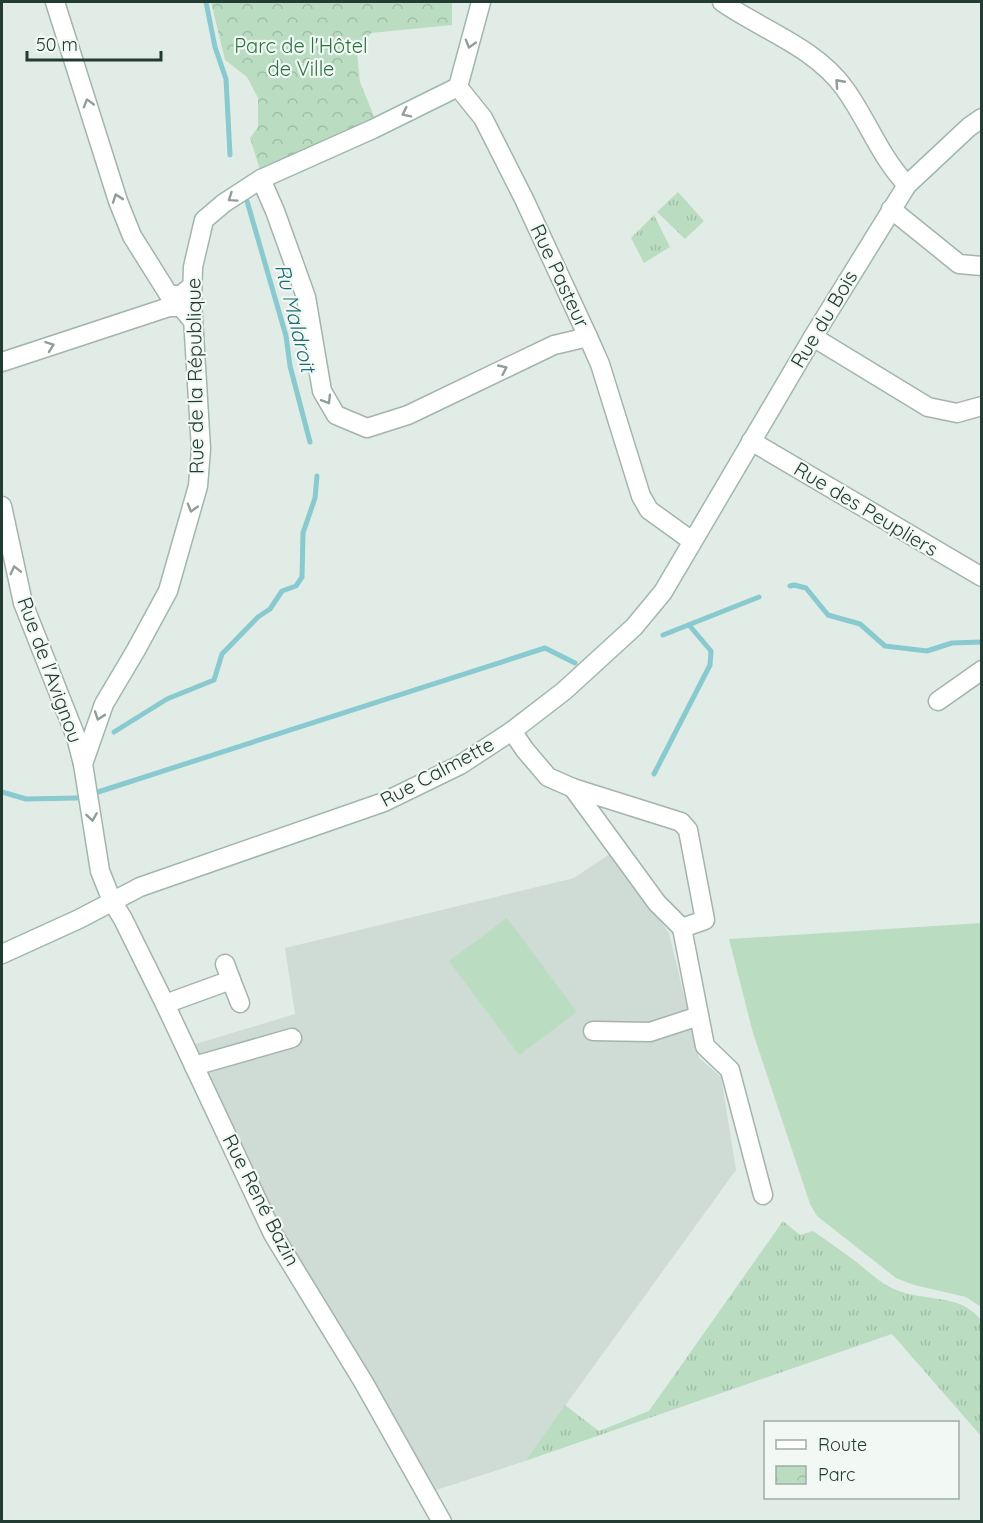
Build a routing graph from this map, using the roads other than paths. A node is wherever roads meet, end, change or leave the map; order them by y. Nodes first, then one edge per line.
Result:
1 (56, 2) edge
2 (481, 2) edge
3 (722, 2) edge
4 (458, 87) junction
5 (981, 118) edge
6 (261, 179) junction
7 (907, 185) junction
8 (891, 209) junction
9 (981, 266) edge
10 (153, 271) junction
11 (192, 286) junction
12 (142, 315) junction
13 (192, 320) junction
14 (588, 337) junction
15 (813, 337) junction
16 (2, 363) edge
17 (981, 406) edge
18 (751, 441) junction
19 (2, 506) edge
20 (692, 541) junction
21 (981, 577) edge
22 (981, 670) edge
23 (938, 701) dead end
24 (512, 731) junction
25 (83, 764) junction
26 (573, 788) junction
27 (112, 902) junction
28 (682, 928) junction
29 (2, 954) edge
30 (240, 1003) dead end
31 (165, 1005) junction
32 (699, 1016) junction
33 (593, 1031) dead end
34 (292, 1038) dead end
35 (194, 1066) junction
36 (763, 1195) dead end
37 (442, 1521) edge

10 -> 1 street
2 -> 4 street
7 -> 3 street
4 -> 6 street, Rue de la République
4 - 14 street, Rue Pasteur
5 - 7 street, Rue du Bois
6 -> 11 street, Rue de la République
6 -> 14 street
7 - 8 street, Rue du Bois
8 - 9 street
8 - 15 street, Rue du Bois
10 - 11 street
10 - 12 street
11 - 13 street, Rue de la République
12 - 13 street
16 -> 12 street
13 -> 25 street, Rue de la République
14 - 20 street, Rue Pasteur
15 - 17 street
15 - 18 street, Rue du Bois
18 - 20 street, Rue du Bois
18 - 21 street, Rue des Peupliers
25 -> 19 street, Rue de l'Avignou
20 - 24 street, Rue Calmette
22 - 23 street
24 - 26 street
24 - 27 street, Rue Calmette
25 -> 27 street, Rue de la République
26 - 28 street
26 - 28 street
27 - 29 street, Rue Calmette
27 - 31 street, Rue René Bazin
28 - 32 street
30 - 31 street
31 - 35 street, Rue René Bazin
32 - 33 street
32 - 36 street
34 - 35 street
35 - 37 street, Rue René Bazin

